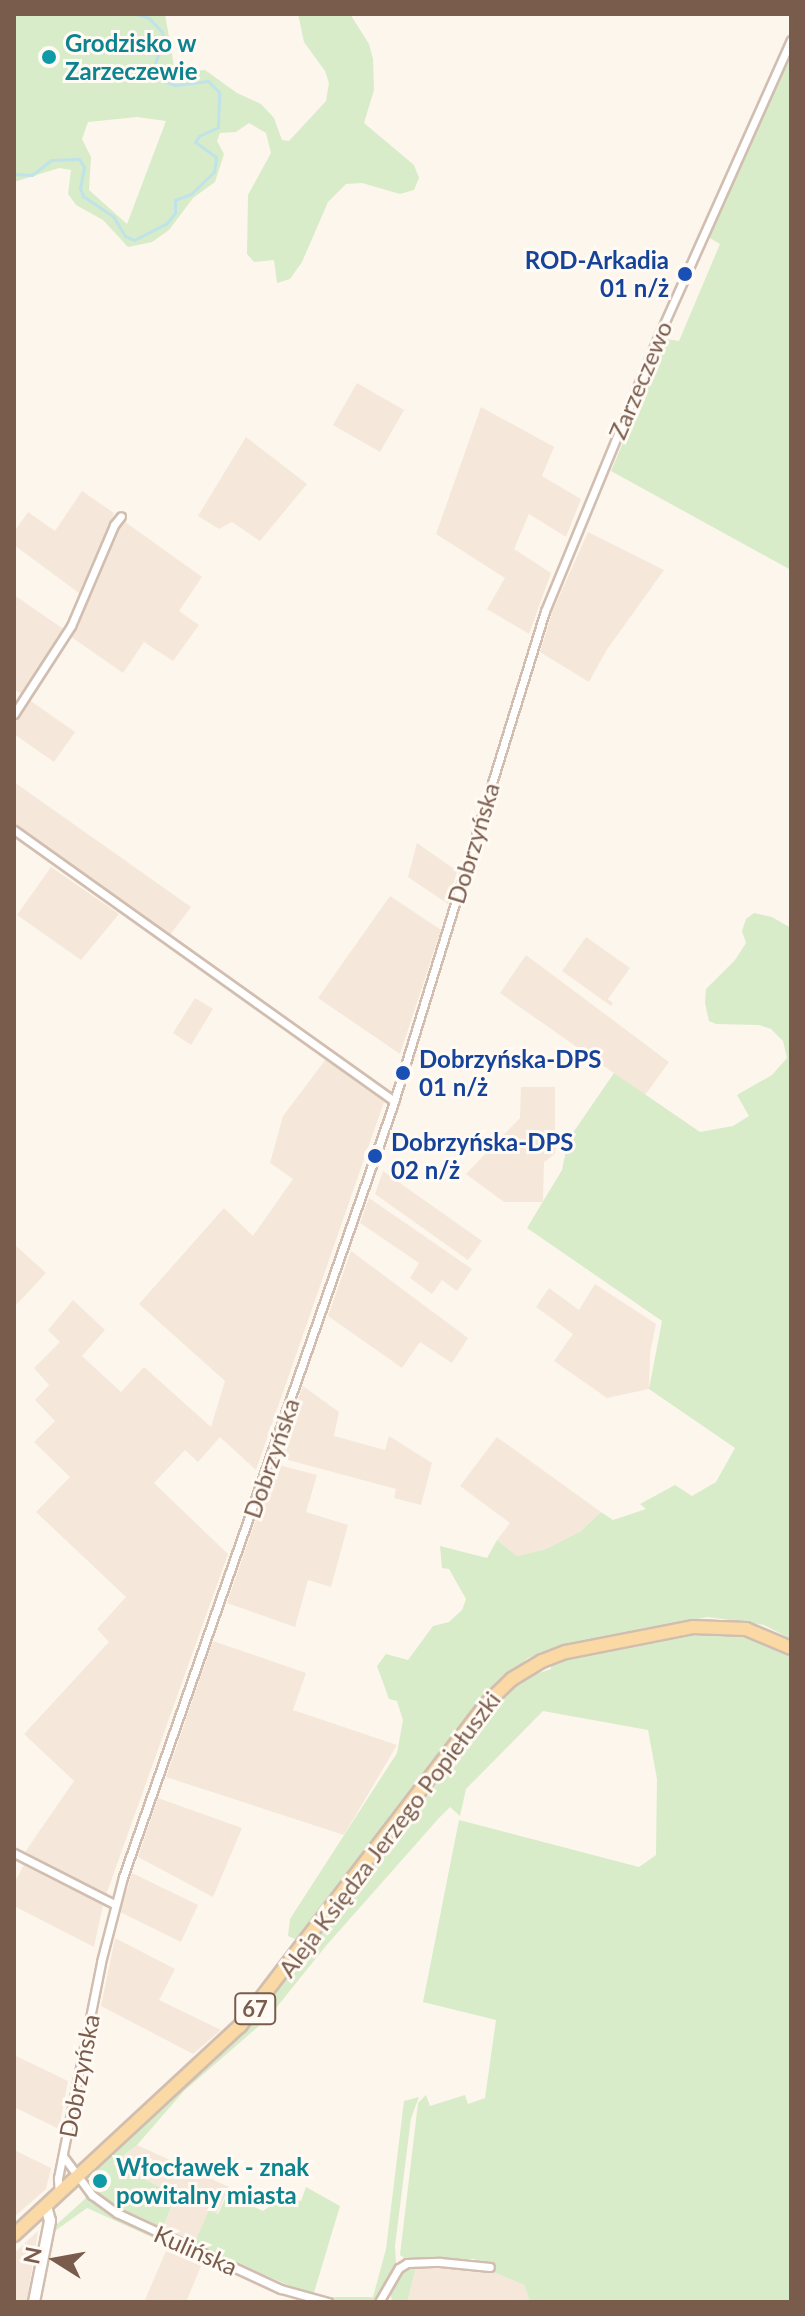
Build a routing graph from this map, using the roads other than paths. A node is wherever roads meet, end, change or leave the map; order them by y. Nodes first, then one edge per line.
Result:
1 (791, 40) edge
2 (121, 516) dead end
3 (14, 714) edge
4 (508, 728) joint
5 (14, 830) edge
6 (394, 1101) junction
7 (791, 1648) edge
8 (14, 1853) edge
9 (114, 1904) junction
10 (63, 2156) junction
11 (80, 2175) junction
12 (59, 2194) junction
13 (46, 2206) junction
14 (14, 2235) edge
15 (490, 2267) dead end
16 (34, 2302) edge
17 (328, 2302) edge
18 (379, 2302) edge

1 - 4 street, Zarzeczewo
2 - 3 street
4 - 6 street, Dobrzyńska
5 - 6 street
6 - 9 street, Dobrzyńska
7 - 11 main road, Aleja Księdza Jerzego Popiełuszki / 67
8 - 9 street
9 - 10 street, Dobrzyńska
10 - 11 street, Kulińska
10 - 12 street, Dobrzyńska
11 - 12 main road, Aleja Księdza Jerzego Popiełuszki / 67
11 - 17 street, Kulińska
12 - 13 main road, 67
13 - 14 main road, 67
13 - 16 street
15 - 18 street

